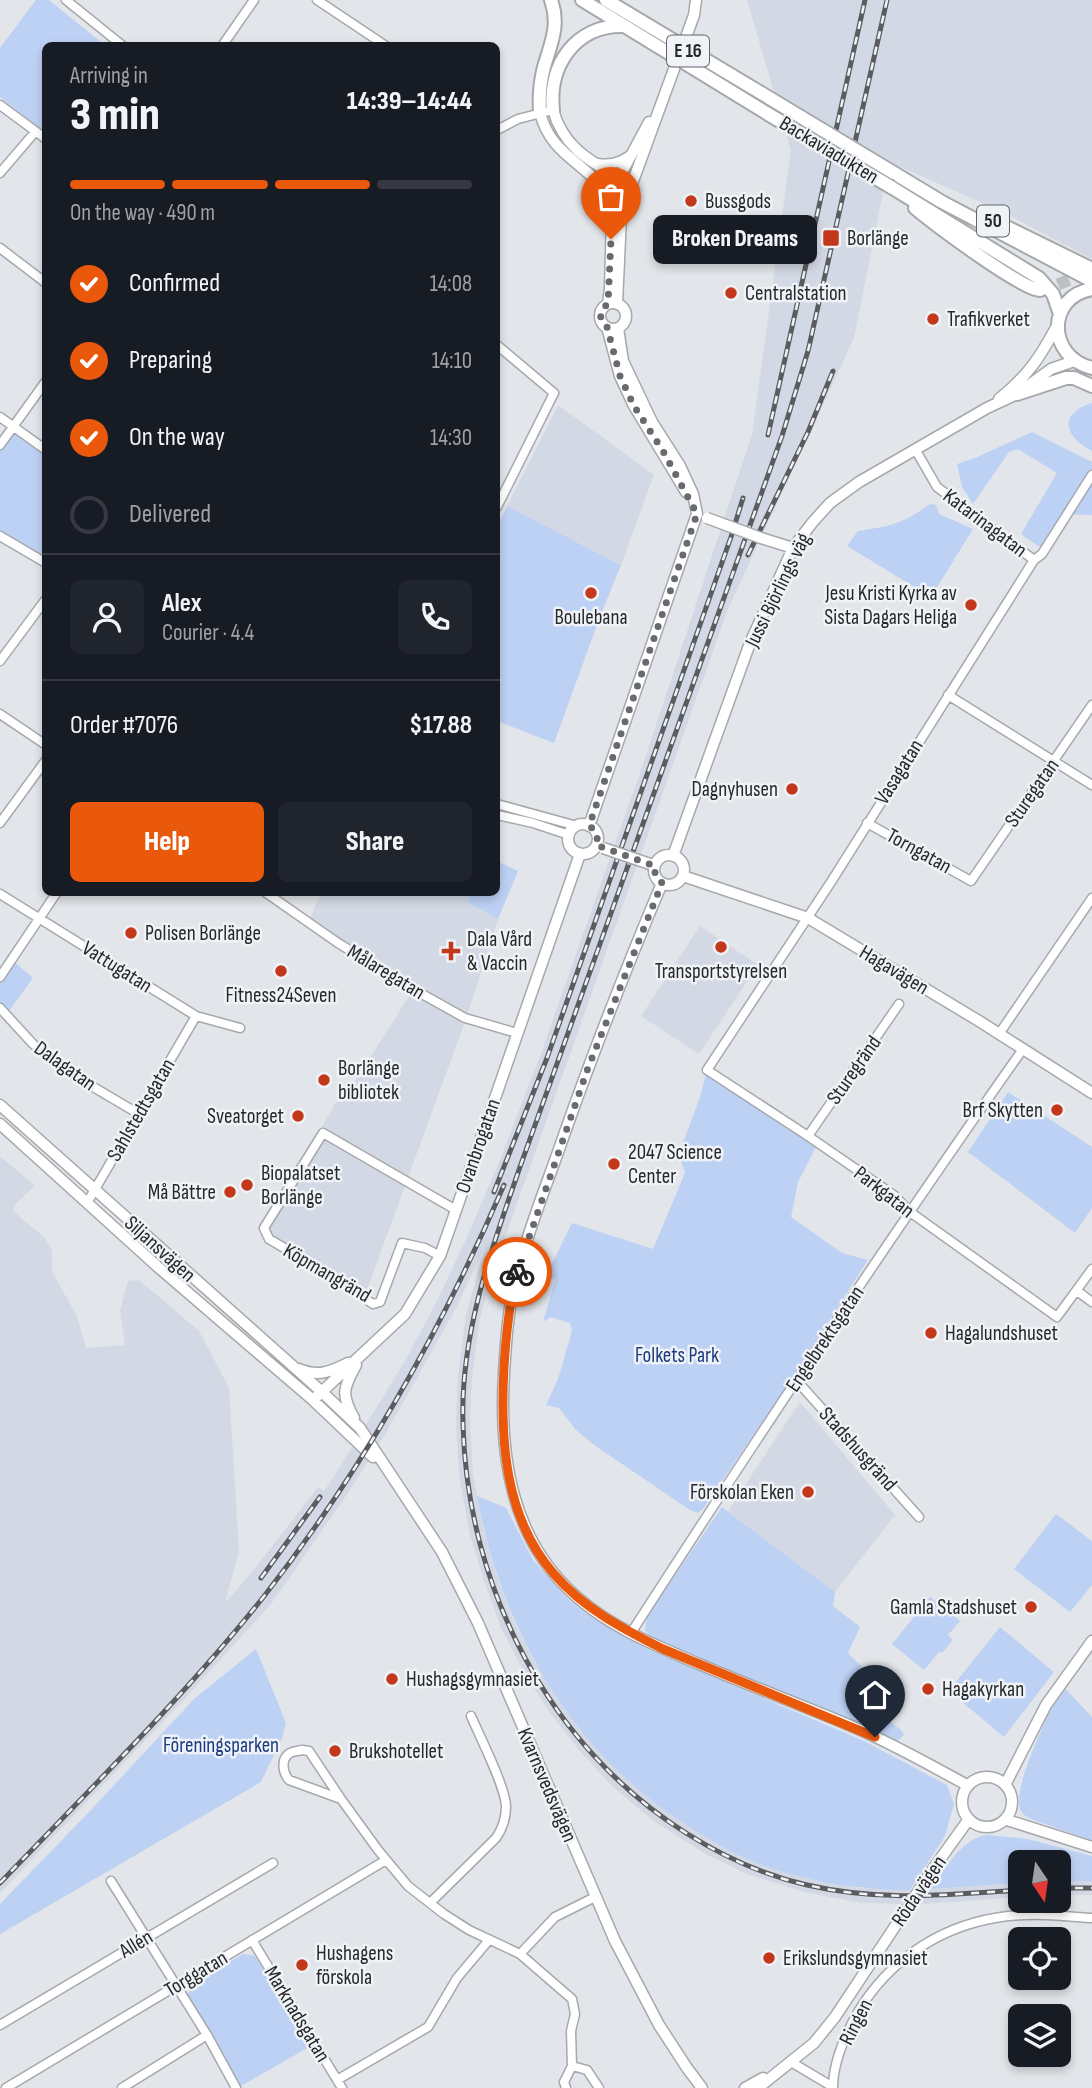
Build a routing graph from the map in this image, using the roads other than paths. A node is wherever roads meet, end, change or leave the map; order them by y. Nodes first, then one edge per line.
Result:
1 (66, 0) edge
2 (254, 0) edge
3 (317, 0) edge
4 (551, 0) edge
5 (582, 0) edge
6 (606, 0) edge
7 (696, 0) edge
8 (623, 26) junction
9 (685, 40) dead end
10 (118, 42) edge
11 (225, 42) edge
12 (380, 42) edge
13 (674, 69) dead end
14 (667, 87) junction
15 (0, 105) edge
16 (547, 111) junction
17 (500, 128) edge
18 (35, 132) junction
19 (42, 136) edge
20 (633, 153) junction
21 (592, 163) junction
22 (0, 173) edge
23 (894, 173) junction
24 (618, 176) junction
25 (632, 184) junction
26 (891, 187) junction
27 (604, 190) junction
28 (608, 202) junction
29 (626, 205) junction
30 (0, 248) edge
31 (1092, 269) edge
32 (42, 280) edge
33 (1092, 281) edge
34 (1092, 289) edge
35 (1041, 290) dead end
36 (613, 304) junction
37 (1059, 318) junction
38 (612, 327) junction
39 (500, 348) edge
40 (1085, 367) edge
41 (1092, 386) edge
42 (42, 387) edge
43 (1017, 394) junction
44 (987, 408) junction
45 (0, 417) edge
46 (13, 427) junction
47 (0, 444) edge
48 (42, 447) edge
49 (915, 449) junction
50 (1092, 475) edge
51 (500, 501) edge
52 (702, 516) junction
53 (0, 536) edge
54 (793, 548) junction
55 (42, 560) edge
56 (1034, 560) junction
57 (42, 604) edge
58 (0, 661) edge
59 (948, 695) junction
60 (1092, 705) edge
61 (0, 714) edge
62 (42, 741) edge
63 (1054, 761) junction
64 (42, 765) edge
65 (1092, 785) edge
66 (500, 805) edge
67 (500, 817) edge
68 (0, 823) edge
69 (867, 823) junction
70 (577, 826) junction
71 (589, 826) junction
72 (569, 835) junction
73 (600, 846) junction
74 (580, 854) junction
75 (673, 856) junction
76 (653, 865) junction
77 (683, 876) junction
78 (971, 881) joint
79 (662, 883) junction
80 (0, 894) edge
81 (54, 896) edge
82 (271, 896) edge
83 (1092, 898) edge
84 (808, 918) junction
85 (39, 919) junction
86 (0, 977) edge
87 (900, 1004) dead end
88 (0, 1008) edge
89 (196, 1016) junction
90 (240, 1028) dead end
91 (517, 1033) junction
92 (999, 1034) junction
93 (1023, 1049) junction
94 (707, 1070) joint
95 (1092, 1093) edge
96 (0, 1105) edge
97 (139, 1114) junction
98 (0, 1124) edge
99 (808, 1136) junction
100 (95, 1191) junction
101 (87, 1203) junction
102 (456, 1210) junction
103 (910, 1212) junction
104 (440, 1256) junction
105 (1092, 1269) edge
106 (1077, 1291) junction
107 (1092, 1302) edge
108 (360, 1357) junction
109 (292, 1366) junction
110 (797, 1381) junction
111 (322, 1392) junction
112 (313, 1400) junction
113 (360, 1428) junction
114 (394, 1481) junction
115 (919, 1517) dead end
116 (631, 1633) junction
117 (1092, 1641) edge
118 (471, 1716) dead end
119 (1005, 1784) junction
120 (967, 1785) junction
121 (341, 1799) junction
122 (969, 1819) junction
123 (1007, 1820) junction
124 (1092, 1847) edge
125 (386, 1860) junction
126 (273, 1863) dead end
127 (111, 1881) dead end
128 (595, 1897) junction
129 (430, 1903) junction
130 (1092, 1918) edge
131 (146, 1937) junction
132 (252, 1940) junction
133 (489, 1940) junction
134 (520, 1954) junction
135 (176, 1987) junction
136 (0, 2025) edge
137 (206, 2035) junction
138 (791, 2062) junction
139 (572, 2067) junction
140 (339, 2084) edge
141 (701, 2086) edge
142 (833, 2087) edge
143 (6, 2088) edge
144 (122, 2088) edge
145 (236, 2088) edge
146 (566, 2088) edge
147 (599, 2088) edge
148 (712, 2088) edge
149 (746, 2088) edge
150 (758, 2088) edge

1 - 10 street
2 - 11 street
3 - 12 street
4 - 16 highway
5 - 8 highway, Backaviadukten / E 16
6 - 23 highway, Backaviadukten / E 16, bridge
7 - 9 street
8 - 16 highway
8 - 26 highway, Backaviadukten / E 16, bridge
13 - 14 street
14 - 20 street
14 - 25 street
15 - 18 street
16 - 17 street
16 - 21 street
16 - 27 street
18 - 19 street
18 - 22 street
20 - 21 street
20 - 24 street
21 - 24 street
23 - 31 highway, 50
23 - 33 highway, Backaviadukten / E 16
24 - 25 street
24 - 27 street
25 - 29 street
26 - 35 highway
26 - 37 highway, Backaviadukten / E 16
27 - 28 street
28 - 29 street
28 - 36 street
29 - 36 street
30 - 32 street
34 - 37 highway
36 - 38 street
36 - 38 street
37 - 40 highway, E 16
37 - 44 street, Jussi Björlings väg
38 - 52 street
39 - 51 street
40 - 43 street, Jussi Björlings väg
41 - 43 highway
42 - 46 street
43 - 44 street, Jussi Björlings väg
44 - 49 street, Jussi Björlings väg
45 - 46 street
46 - 47 street
46 - 48 street
49 - 54 street, Jussi Björlings väg
49 - 56 street, Katarinagatan
50 - 56 street, Vasagatan
52 - 54 street, bridge
52 - 71 street
53 - 55 street
54 - 75 street, Jussi Björlings väg
56 - 59 street, Vasagatan
57 - 58 street
59 - 63 street
59 - 69 street, Vasagatan
60 - 63 street, Sturegatan
61 - 62 street
63 - 65 street
63 - 78 street, Sturegatan
64 - 68 street
66 - 70 street
67 - 72 street
69 - 78 street, Torngatan
69 - 84 street, Vasagatan
70 - 71 street
70 - 72 street
71 - 73 street
72 - 74 street
73 - 74 street
73 - 76 street, bridge
74 - 91 street, Ovanbrogatan
75 - 76 street
75 - 77 street
76 - 79 street
77 - 79 street
77 - 84 street, Hagavägen
79 - 116 street
80 - 85 street, Vattugatan
81 - 85 street
82 - 91 street, Målaregatan
83 - 92 street
84 - 92 street, Hagavägen
84 - 94 street, Vasagatan
85 - 86 street
85 - 89 street, Vattugatan
87 - 99 street, Sturegränd
88 - 97 street, Dalagatan
89 - 90 street, Vattugatan
89 - 97 street, Sahlstedtsgatan
91 - 102 street, Ovanbrogatan
92 - 93 street, Hagavägen
93 - 95 street, Hagavägen
93 - 103 street, Engelbrektsgatan
94 - 99 street, Parkgatan
96 - 100 street, Siljansvägen
97 - 100 street, Sahlstedtsgatan
98 - 101 street, Siljansvägen
99 - 103 street, Parkgatan
100 - 101 street, Sahlstedtsgatan
100 - 109 street, Siljansvägen
101 - 112 street, Siljansvägen
102 - 104 street, Ovanbrogatan
102 - 104 street, Köpmangränd
103 - 106 street, Parkgatan
103 - 110 street, Engelbrektsgatan
104 - 108 street, Ovanbrogatan
105 - 106 street
106 - 107 street
108 - 109 street
108 - 111 street, Ovanbrogatan
108 - 113 street
109 - 111 street, Siljansvägen
110 - 115 street, Stadshusgränd
110 - 116 street, Engelbrektsgatan
111 - 112 street, Ovanbrogatan
111 - 113 street, Kvarnsvedsvägen
112 - 114 street, Kvarnsvedsvägen
113 - 114 street, Kvarnsvedsvägen
114 - 128 street, Kvarnsvedsvägen
116 - 120 street
117 - 119 street
118 - 129 street
119 - 120 street
119 - 123 street
120 - 122 street
121 - 121 street
121 - 125 street
122 - 123 street
122 - 138 street, Röda vägen
123 - 124 street
125 - 129 street
125 - 132 street, Torggatan
126 - 131 street, Allén
127 - 131 street
128 - 134 street
128 - 141 street, Kvarnsvedsvägen
129 - 133 street
130 - 142 street, Ringen
131 - 135 street
131 - 136 street, Allén
132 - 135 street, Torggatan
132 - 140 street, Marknadsgatan
133 - 134 street
133 - 140 street
134 - 139 street
135 - 137 street
135 - 143 street, Torggatan
137 - 144 street
137 - 145 street
138 - 142 street, Ringen
138 - 149 street, Röda vägen
138 - 150 street, Röda vägen
139 - 146 street
139 - 147 street
141 - 148 street

